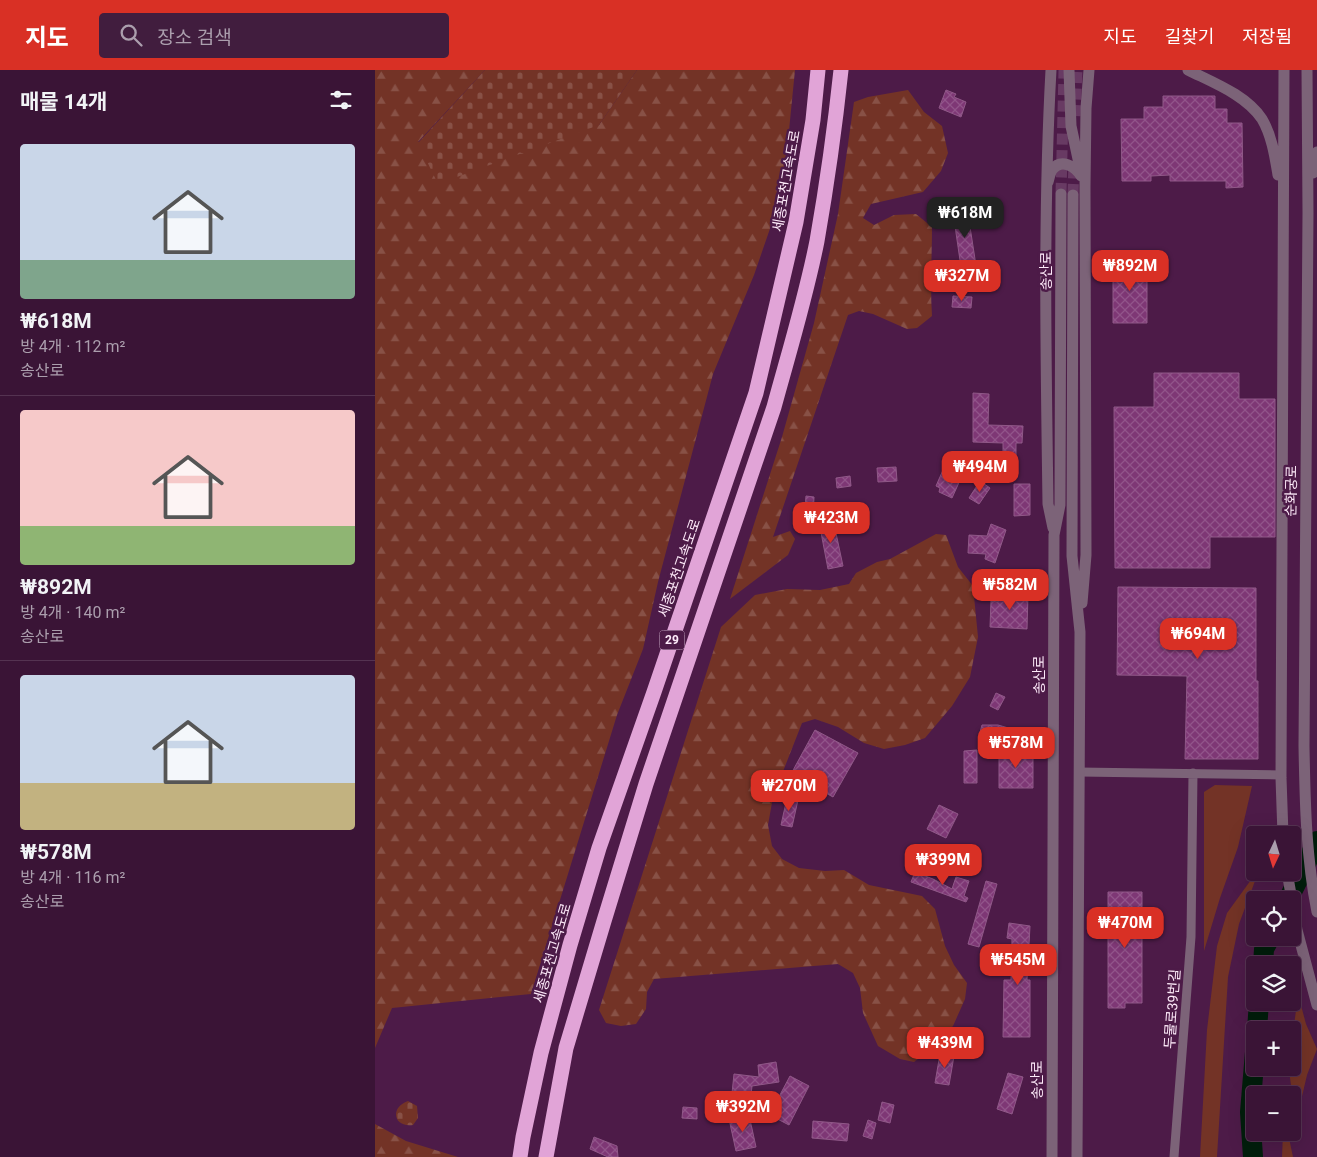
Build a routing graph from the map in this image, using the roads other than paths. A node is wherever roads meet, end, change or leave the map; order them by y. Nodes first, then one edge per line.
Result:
1 (819, 70) edge
2 (841, 70) edge
3 (1051, 70) edge
4 (1069, 70) edge
5 (1089, 70) edge
6 (1188, 70) edge
7 (1284, 70) edge
8 (1307, 70) edge
9 (1317, 152) edge
10 (1081, 175) junction
11 (1046, 185) junction
12 (1085, 187) junction
13 (1061, 194) tunnel mouth
14 (1073, 195) tunnel mouth
15 (1308, 202) junction
16 (1283, 204) junction
17 (1054, 535) junction
18 (1080, 632) junction
19 (1079, 772) junction
20 (1193, 772) junction
21 (1281, 776) junction
22 (1283, 826) edge
23 (1317, 912) edge
24 (1301, 945) edge
25 (1316, 1002) edge
26 (520, 1157) edge
27 (546, 1157) edge
28 (1052, 1157) edge
29 (1077, 1157) edge
30 (1174, 1157) edge

1 - 26 highway, 세종포천고속도로 / 29
2 - 27 highway, 29
3 - 11 street
4 - 10 street
5 - 12 street
6 - 16 street
7 - 16 street, 순화궁로
8 - 15 street, 순화궁로
9 - 15 street
10 - 11 street
10 - 12 street
11 - 17 street
12 - 18 street
13 - 17 street, 송산로
14 - 18 street, 송산로
15 - 23 street, 순화궁로
16 - 21 street, 순화궁로
17 - 28 street, 송산로
18 - 19 street, 송산로
19 - 20 street
19 - 29 street, 송산로
20 - 21 street
20 - 30 street, 두물로39번길
21 - 22 street, 순화궁로
24 - 25 street

